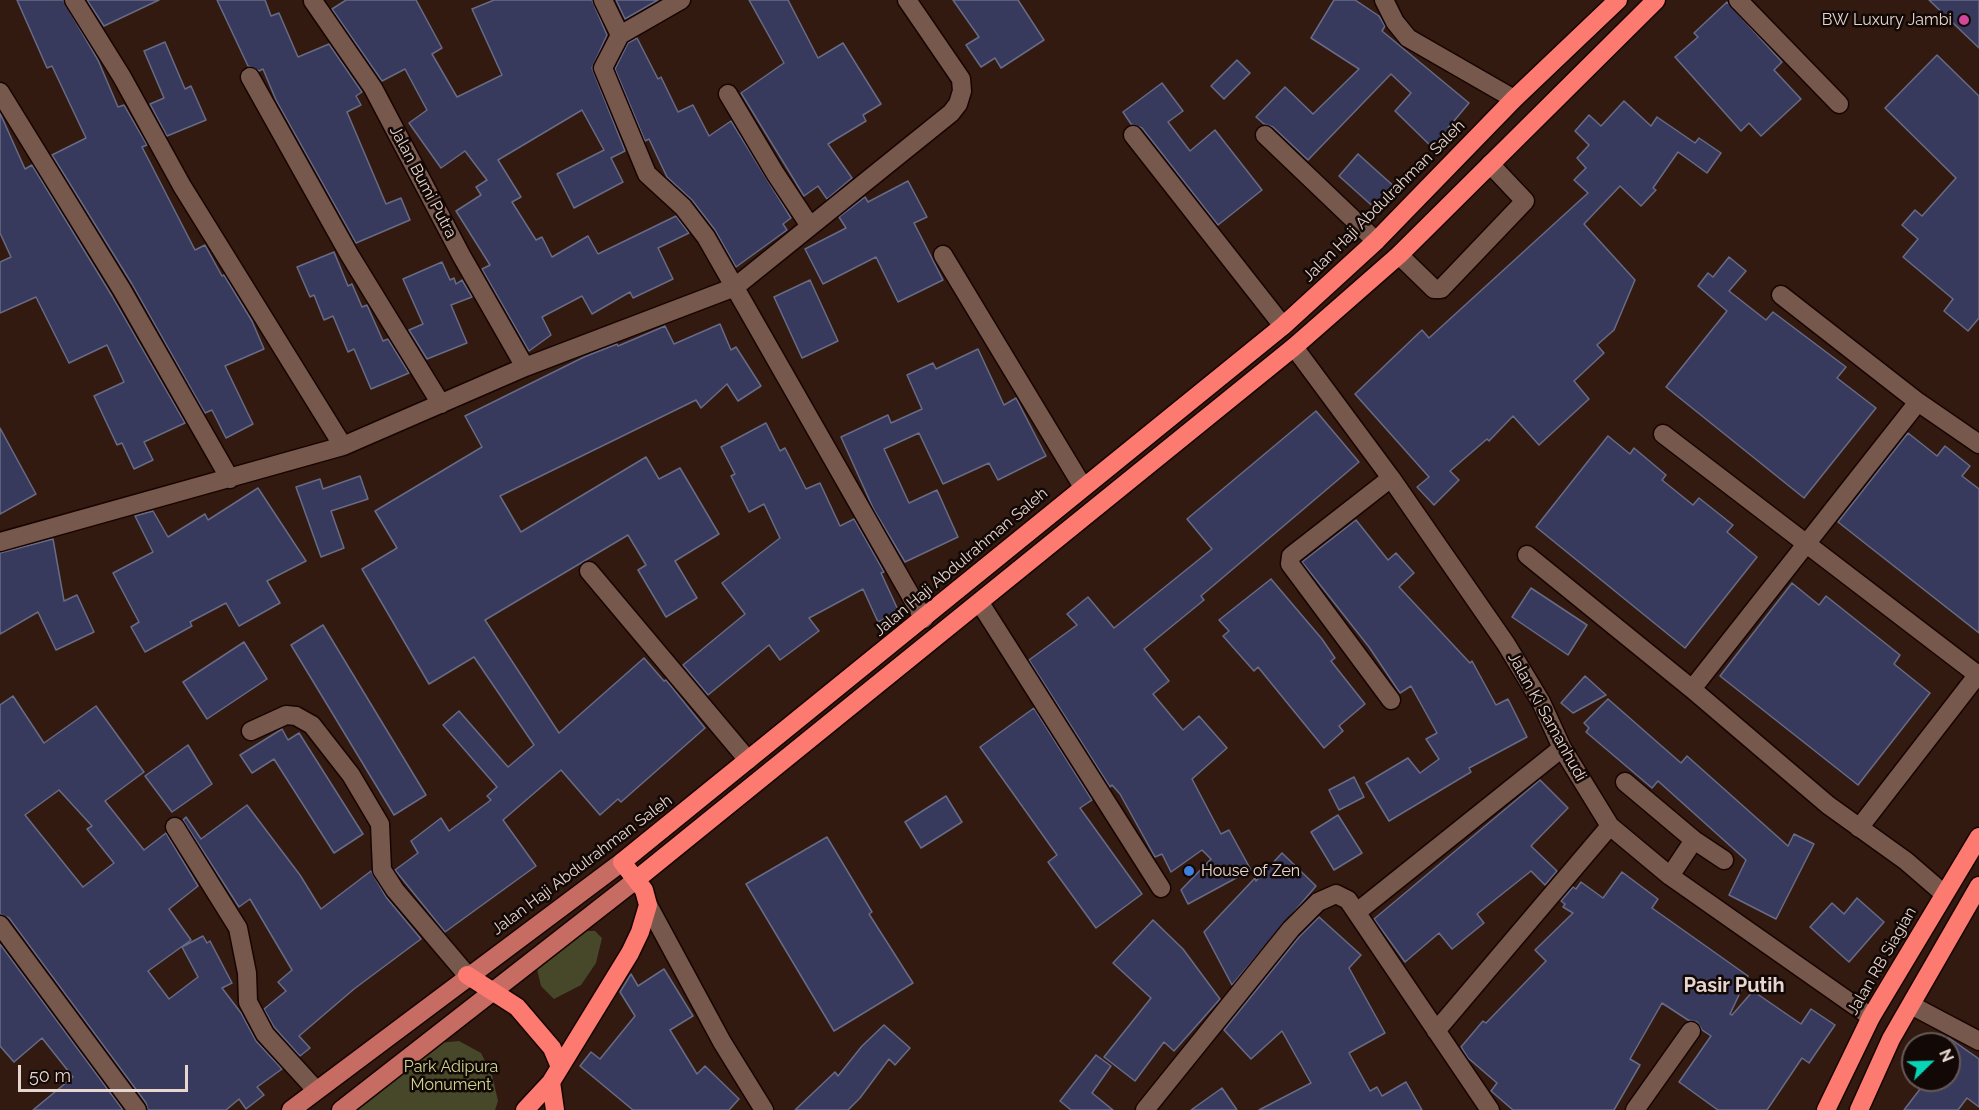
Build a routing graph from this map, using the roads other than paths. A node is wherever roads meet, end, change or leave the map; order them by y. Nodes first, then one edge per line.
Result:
1 (74, 0) edge
2 (603, 0) edge
3 (681, 0) edge
4 (907, 0) edge
5 (1384, 0) edge
6 (1618, 0) edge
7 (1656, 0) edge
8 (1738, 0) edge
9 (313, 1) edge
10 (1602, 15) junction
11 (1624, 32) junction
12 (620, 35) junction
13 (250, 77) dead end
14 (0, 92) edge
15 (728, 94) dead end
16 (1514, 99) junction
17 (1839, 104) dead end
18 (1133, 135) dead end
19 (1266, 135) dead end
20 (1490, 164) junction
21 (810, 226) junction
22 (1376, 241) junction
23 (943, 255) dead end
24 (1399, 255) junction
25 (735, 287) junction
26 (1781, 295) dead end
27 (1283, 326) junction
28 (1294, 347) junction
29 (525, 368) junction
30 (1918, 402) junction
31 (441, 404) junction
32 (1663, 434) dead end
33 (1979, 444) edge
34 (342, 446) junction
35 (1391, 478) junction
36 (230, 479) junction
37 (1083, 487) junction
38 (0, 542) edge
39 (1805, 543) junction
40 (1527, 555) dead end
41 (589, 571) dead end
42 (980, 603) junction
43 (924, 619) junction
44 (1978, 674) edge
45 (1692, 689) junction
46 (1391, 700) dead end
47 (251, 730) dead end
48 (1562, 748) junction
49 (748, 760) junction
50 (1625, 782) dead end
51 (1610, 826) junction
52 (175, 827) dead end
53 (1859, 828) junction
54 (1979, 837) edge
55 (1694, 840) junction
56 (1724, 860) dead end
57 (622, 862) junction
58 (1670, 876) junction
59 (637, 879) junction
60 (1979, 886) edge
61 (1161, 888) dead end
62 (1943, 893) junction
63 (648, 905) junction
64 (1357, 912) junction
65 (0, 925) edge
66 (468, 975) junction
67 (493, 991) junction
68 (1911, 1005) junction
69 (1871, 1017) junction
70 (1436, 1031) junction
71 (1691, 1031) dead end
72 (1979, 1041) edge
73 (555, 1074) junction
74 (316, 1090) junction
75 (137, 1110) edge
76 (291, 1110) edge
77 (341, 1110) edge
78 (525, 1110) edge
79 (555, 1110) edge
80 (764, 1110) edge
81 (1145, 1110) edge
82 (1490, 1110) edge
83 (1635, 1110) edge
84 (1827, 1110) edge
85 (1858, 1110) edge

1 - 34 street
2 - 12 street
3 - 12 street
4 - 21 street
5 - 16 street
6 - 10 highway, Jalan Haji Abdulrahman Saleh
7 - 11 highway
8 - 17 street
9 - 29 street, Jalan Bumi Putra
10 - 11 highway
10 - 16 highway, Jalan Haji Abdulrahman Saleh
11 - 20 highway
12 - 25 street
13 - 31 street
14 - 36 street
15 - 21 street
16 - 22 highway, Jalan Haji Abdulrahman Saleh
18 - 27 street
19 - 22 street
20 - 24 highway
20 - 24 street
21 - 25 street
22 - 27 highway, Jalan Haji Abdulrahman Saleh
23 - 37 street
24 - 28 highway
25 - 29 street
25 - 43 street
26 - 30 street
27 - 37 highway, Jalan Haji Abdulrahman Saleh
28 - 35 street, Jalan Ki Samanhudi
28 - 42 highway
29 - 31 street
30 - 33 street
30 - 39 street
31 - 34 street
32 - 39 street
34 - 36 street
35 - 46 street
35 - 48 street, Jalan Ki Samanhudi
36 - 38 street
37 - 43 highway, Jalan Haji Abdulrahman Saleh
39 - 44 street
39 - 45 street
40 - 45 street
41 - 49 street
42 - 59 highway
42 - 61 street
43 - 49 highway, Jalan Haji Abdulrahman Saleh
44 - 53 street
45 - 53 street
47 - 66 street
48 - 51 street, Jalan Ki Samanhudi
48 - 64 street
49 - 57 highway, Jalan Haji Abdulrahman Saleh
50 - 55 street
51 - 58 street, Jalan Ki Samanhudi
51 - 70 street
52 - 74 street
53 - 62 street
54 - 62 highway, Jalan RB Siagian
55 - 56 street
55 - 58 street
57 - 59 highway
57 - 66 main road, Jalan Haji Abdulrahman Saleh
58 - 69 street, Jalan Ki Samanhudi
59 - 63 highway
59 - 67 main road
60 - 68 highway
62 - 69 highway, Jalan RB Siagian
63 - 73 highway
63 - 80 street
64 - 70 street
64 - 81 street
65 - 75 street
66 - 67 highway
66 - 74 main road, Jalan Haji Abdulrahman Saleh
67 - 73 highway
67 - 77 main road
68 - 72 street
68 - 85 highway
69 - 84 highway, Jalan RB Siagian
70 - 82 street
71 - 83 street
73 - 78 highway
73 - 79 highway
74 - 76 main road, Jalan Haji Abdulrahman Saleh

